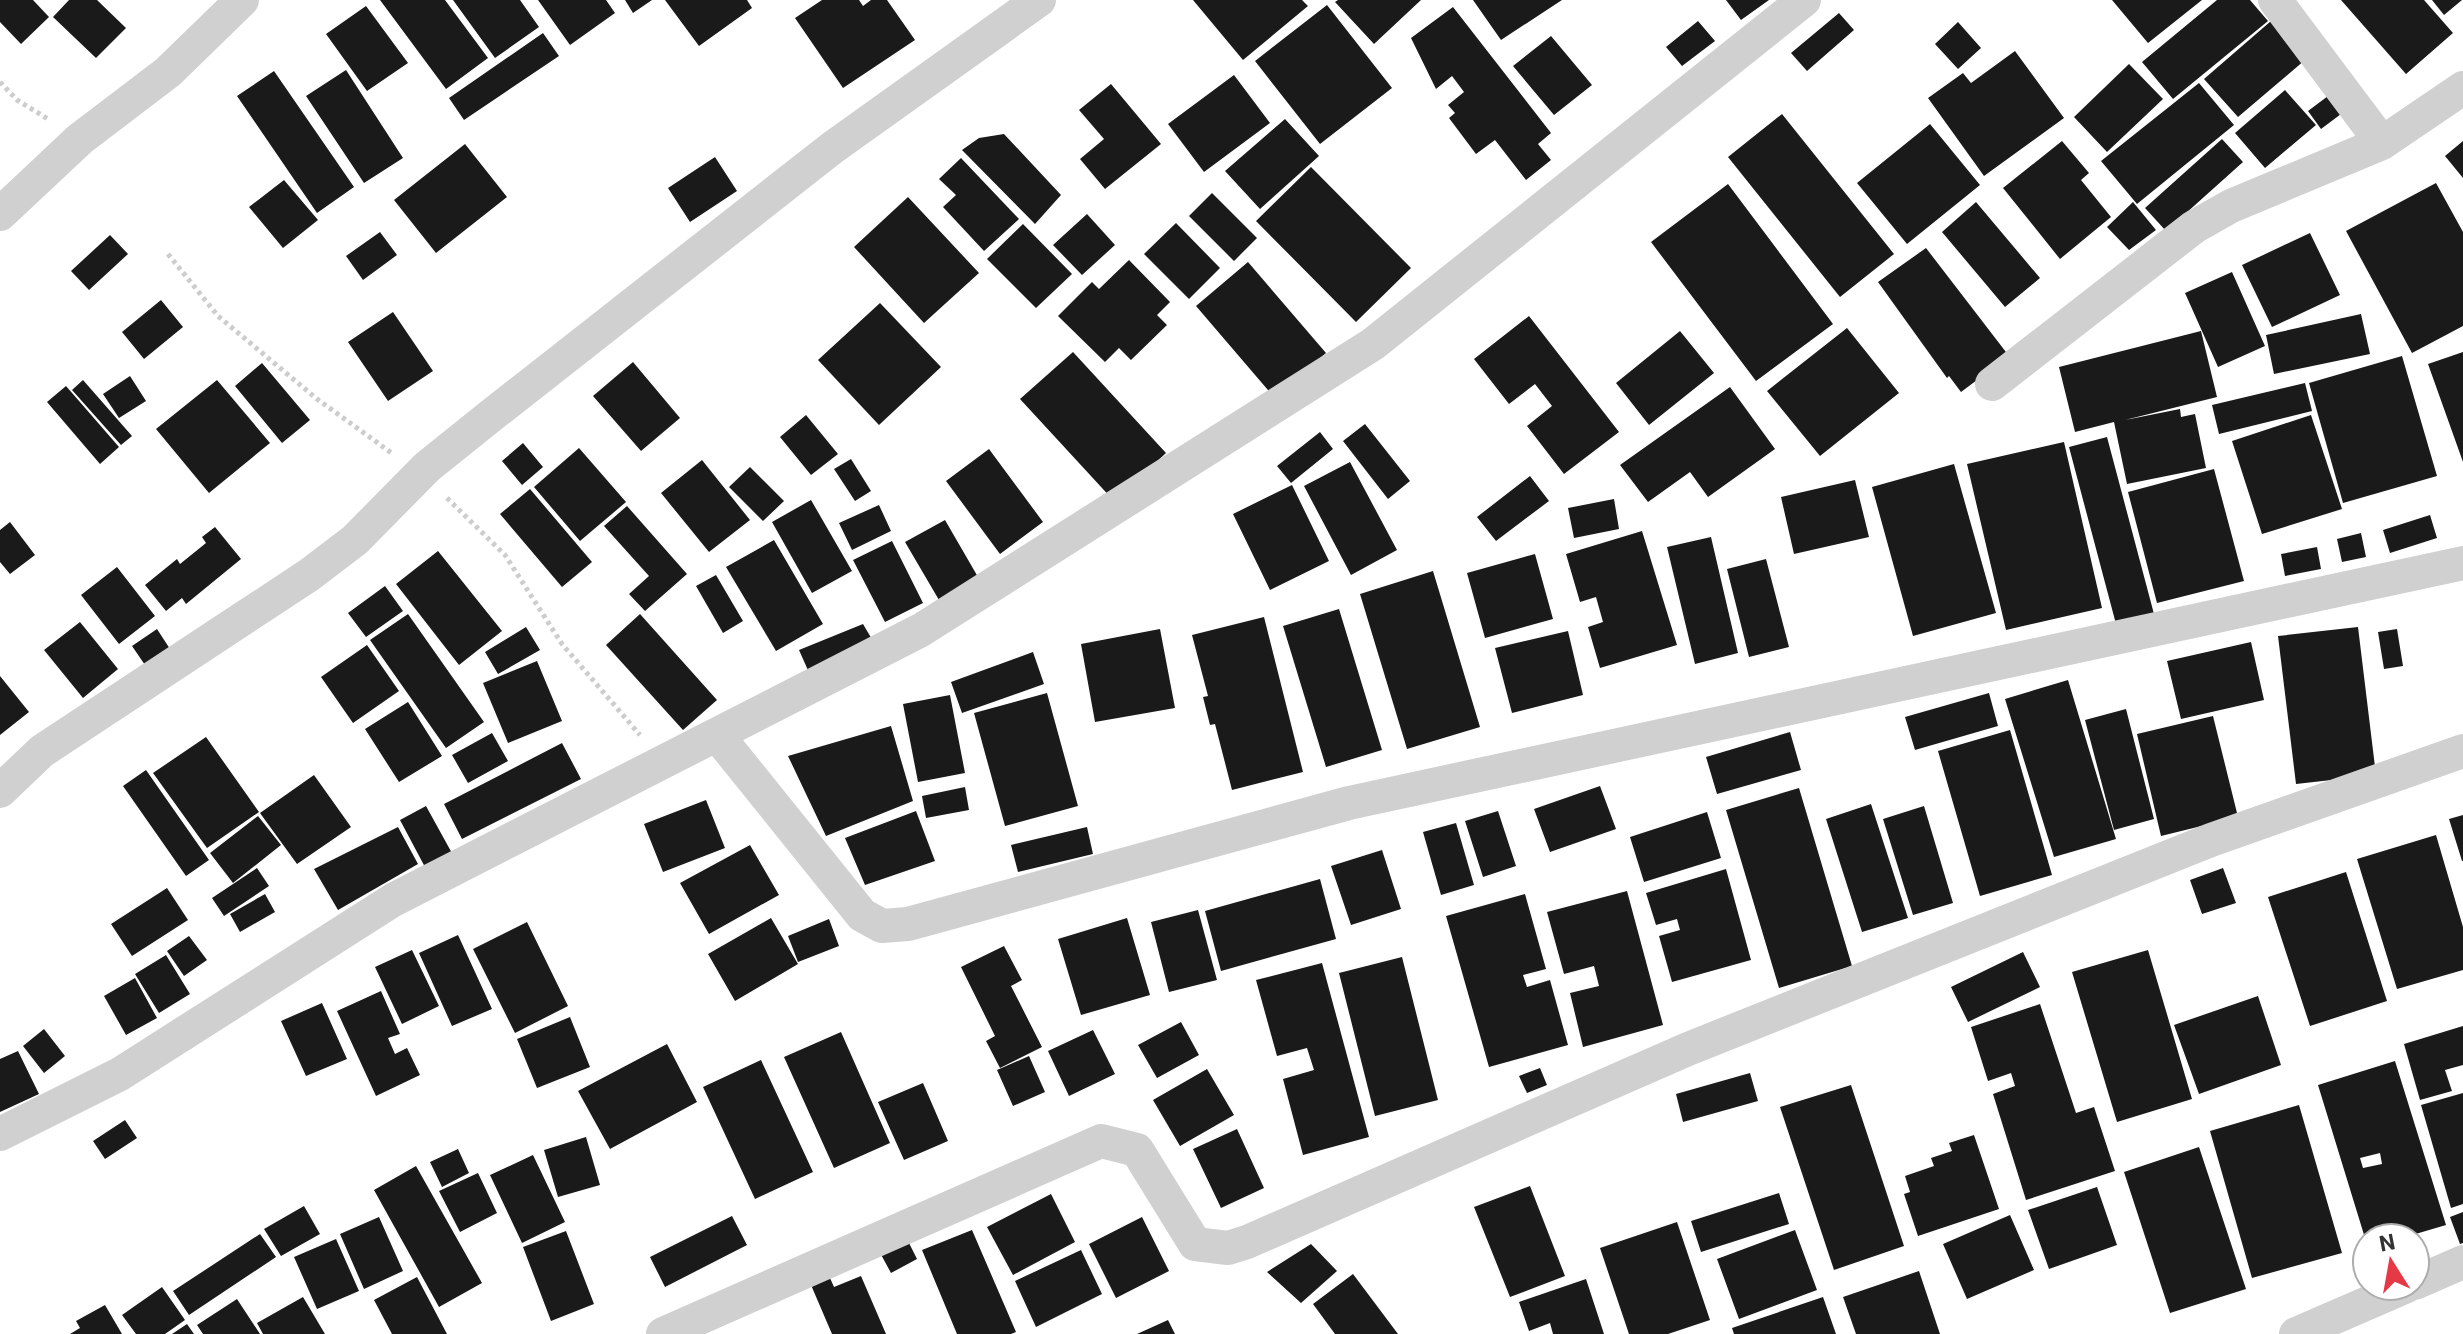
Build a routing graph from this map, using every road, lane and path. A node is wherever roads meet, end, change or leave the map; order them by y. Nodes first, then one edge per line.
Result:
1 (242, 0) edge
2 (1039, 0) edge
3 (1804, 0) edge
4 (2275, 0) edge
5 (0, 82) edge
6 (2463, 88) edge
7 (80, 139) junction
8 (2382, 143) junction
9 (0, 214) edge
10 (1992, 384) dead end
11 (2463, 563) edge
12 (718, 736) junction
13 (2463, 751) edge
14 (0, 791) edge
15 (0, 1134) edge
16 (2463, 1262) edge
17 (2431, 1276) edge
18 (2370, 1302) edge
19 (663, 1334) edge
20 (2296, 1334) edge

1 - 7 street
2 - 14 street
3 - 12 street
4 - 8 street
5 - 7 path
6 - 8 street
7 - 9 street
8 - 10 street
11 - 12 street
12 - 15 street
13 - 19 street
16 - 17 street
18 - 20 street

